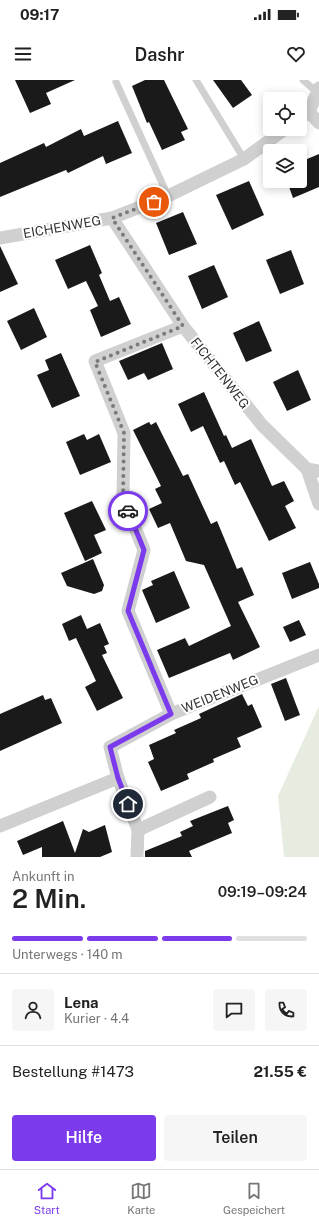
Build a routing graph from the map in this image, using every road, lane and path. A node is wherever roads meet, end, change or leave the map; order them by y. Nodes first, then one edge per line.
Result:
1 (196, 80) edge
2 (303, 80) edge
3 (116, 82) dead end
4 (318, 90) edge
5 (307, 110) edge
6 (307, 116) edge
7 (319, 122) edge
8 (275, 136) edge
9 (244, 158) junction
10 (168, 196) junction
11 (112, 218) junction
12 (0, 238) edge
13 (183, 326) junction
14 (313, 470) edge
15 (319, 504) edge
16 (319, 655) edge
17 (171, 714) junction
18 (118, 778) junction
19 (210, 797) dead end
20 (0, 826) edge
21 (138, 830) junction
22 (136, 857) edge

1 - 9 lane
2 - 4 lane
3 - 10 lane
4 - 5 street
6 - 7 street
8 - 9 street, EICHENWEG
9 - 10 street, EICHENWEG
10 - 11 street, EICHENWEG
11 - 12 street, EICHENWEG
11 - 13 street, FICHTENWEG
13 - 14 street, FICHTENWEG
13 - 17 street
14 - 15 street
16 - 17 street, WEIDENWEG
17 - 18 street, WEIDENWEG
18 - 20 street
18 - 21 street, WEIDENWEG
19 - 21 street
21 - 22 street, WEIDENWEG

